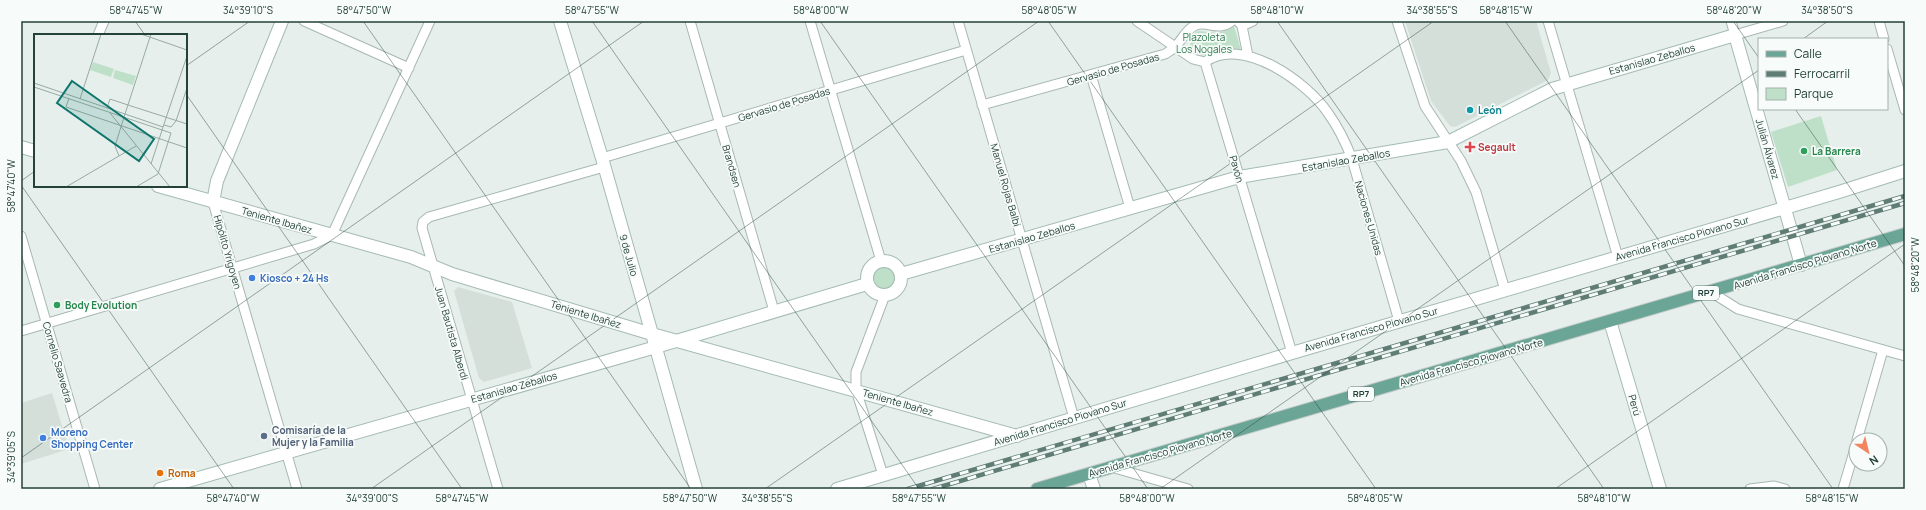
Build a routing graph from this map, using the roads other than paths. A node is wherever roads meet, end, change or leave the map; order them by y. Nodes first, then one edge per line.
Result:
1 (104, 21) edge
2 (282, 21) edge
3 (304, 21) edge
4 (430, 21) edge
5 (560, 21) edge
6 (690, 21) edge
7 (810, 21) edge
8 (958, 21) edge
9 (1137, 21) edge
10 (1232, 21) edge
11 (1253, 21) edge
12 (1397, 21) edge
13 (1548, 21) edge
14 (1731, 21) edge
15 (1783, 21) edge
16 (1879, 21) edge
17 (1240, 23) edge
18 (98, 34) edge
19 (1735, 35) junction
20 (1884, 38) edge
21 (1175, 47) junction
22 (966, 50) junction
23 (1888, 52) edge
24 (1248, 56) junction
25 (1205, 62) junction
26 (409, 68) junction
27 (1091, 75) junction
28 (1566, 84) junction
29 (830, 90) junction
30 (982, 105) junction
31 (1905, 110) edge
32 (719, 123) junction
33 (1448, 142) junction
34 (21, 147) edge
35 (34, 151) edge
36 (1352, 159) junction
37 (603, 163) junction
38 (1905, 171) edge
39 (1239, 177) junction
40 (162, 187) edge
41 (214, 202) junction
42 (1130, 208) junction
43 (1785, 208) junction
44 (423, 222) joint
45 (1905, 234) edge
46 (332, 235) junction
47 (21, 236) edge
48 (1022, 240) junction
49 (1618, 257) junction
50 (881, 261) junction
51 (1801, 265) junction
52 (433, 266) junction
53 (233, 268) junction
54 (901, 274) junction
55 (867, 284) junction
56 (1505, 290) junction
57 (1711, 292) junction
58 (885, 295) junction
59 (774, 311) junction
60 (1399, 321) junction
61 (1610, 321) junction
62 (47, 323) junction
63 (21, 331) edge
64 (652, 334) junction
65 (677, 340) junction
66 (656, 347) junction
67 (1883, 350) junction
68 (1292, 352) junction
69 (1905, 356) edge
70 (856, 390) junction
71 (471, 399) junction
72 (1074, 418) junction
73 (1859, 432) edge
74 (1017, 436) junction
75 (286, 452) junction
76 (1111, 467) junction
77 (1848, 472) edge
78 (1089, 474) junction
79 (883, 476) junction
80 (95, 489) edge
81 (160, 489) edge
82 (297, 489) edge
83 (498, 489) edge
84 (696, 489) edge
85 (836, 489) edge
86 (1037, 489) edge
87 (1094, 489) edge
88 (1188, 489) edge
89 (1660, 489) edge
90 (1750, 489) edge
91 (1785, 489) edge
92 (1843, 489) edge

1 - 18 street
2 - 41 street, Hipólito Yrigoyen
3 - 26 street
4 - 26 street
5 - 37 street, 9 de Julio
6 - 32 street, Brandsen
7 - 29 street
8 - 22 street, Manuel Rojas Balbi
9 - 21 street
10 - 21 street, Gervasio de Posadas
11 - 17 street
12 - 33 street
13 - 28 street
14 - 19 street, Julián Álvarez
15 - 19 street, Estanislao Zeballos
16 - 20 street
17 - 24 street
19 - 28 street, Estanislao Zeballos
19 - 43 street, Julián Álvarez
21 - 25 street
21 - 27 street, Gervasio de Posadas
22 - 29 street, Gervasio de Posadas
22 - 30 street, Manuel Rojas Balbi
23 - 31 street
24 - 25 street
24 - 36 street, Naciones Unidas
25 - 39 street, Pavón
26 - 46 street
27 - 30 street, Gervasio de Posadas
27 - 42 street
28 - 33 street, Estanislao Zeballos
28 - 49 street
29 - 32 street, Gervasio de Posadas
29 - 50 street
30 - 48 street, Manuel Rojas Balbi
32 - 37 street, Gervasio de Posadas
32 - 59 street, Brandsen
33 - 36 street, Estanislao Zeballos
33 - 56 street
34 - 35 street
36 - 39 street, Estanislao Zeballos
36 - 60 street, Naciones Unidas
37 - 44 street, Gervasio de Posadas
37 - 64 street, 9 de Julio
38 - 43 street, Avenida Francisco Piovano Sur
39 - 42 street, Estanislao Zeballos
39 - 68 street, Pavón
40 - 41 street, Teniente Ibañez
41 - 46 street, Teniente Ibañez
41 - 53 street, Hipólito Yrigoyen
42 - 48 street, Estanislao Zeballos
43 - 49 street, Avenida Francisco Piovano Sur
43 - 51 street, Julián Álvarez
44 - 52 street, Juan Bautista Alberdi
45 - 51 main road, Avenida Francisco Piovano Norte / RP7
46 - 52 street, Teniente Ibañez
46 - 53 street
47 - 62 street, Cornelio Saavedra
48 - 54 street, Estanislao Zeballos
48 - 72 street, Manuel Rojas Balbi
49 - 56 street, Avenida Francisco Piovano Sur
50 - 54 street
50 - 55 street
51 - 57 main road, Avenida Francisco Piovano Norte / RP7
52 - 64 street, Teniente Ibañez
52 - 71 street, Juan Bautista Alberdi
53 - 62 street
53 - 75 street, Hipólito Yrigoyen
54 - 58 street
55 - 58 street
55 - 59 street, Estanislao Zeballos
56 - 60 street, Avenida Francisco Piovano Sur
57 - 61 main road, Avenida Francisco Piovano Norte / RP7
57 - 67 street
58 - 70 street
59 - 65 street, Estanislao Zeballos
60 - 68 street, Avenida Francisco Piovano Sur
61 - 76 main road, Avenida Francisco Piovano Norte / RP7
61 - 89 street, Perú
62 - 63 street
62 - 80 street, Cornelio Saavedra
64 - 65 street, Teniente Ibañez
64 - 66 street, 9 de Julio
65 - 66 street, Estanislao Zeballos
65 - 70 street, Teniente Ibañez
66 - 71 street, Estanislao Zeballos
66 - 84 street, 9 de Julio
67 - 69 street
67 - 73 street
68 - 72 street, Avenida Francisco Piovano Sur
70 - 74 street, Teniente Ibañez
70 - 79 street
71 - 75 street, Estanislao Zeballos
71 - 83 street, Juan Bautista Alberdi
72 - 74 street, Avenida Francisco Piovano Sur
74 - 79 street, Avenida Francisco Piovano Sur
75 - 81 street, Estanislao Zeballos
75 - 82 street, Hipólito Yrigoyen
76 - 78 main road, Avenida Francisco Piovano Norte / RP7
76 - 88 street
77 - 92 street
78 - 86 main road, Avenida Francisco Piovano Norte / RP7
78 - 87 street
79 - 85 street, Avenida Francisco Piovano Sur
90 - 91 street

